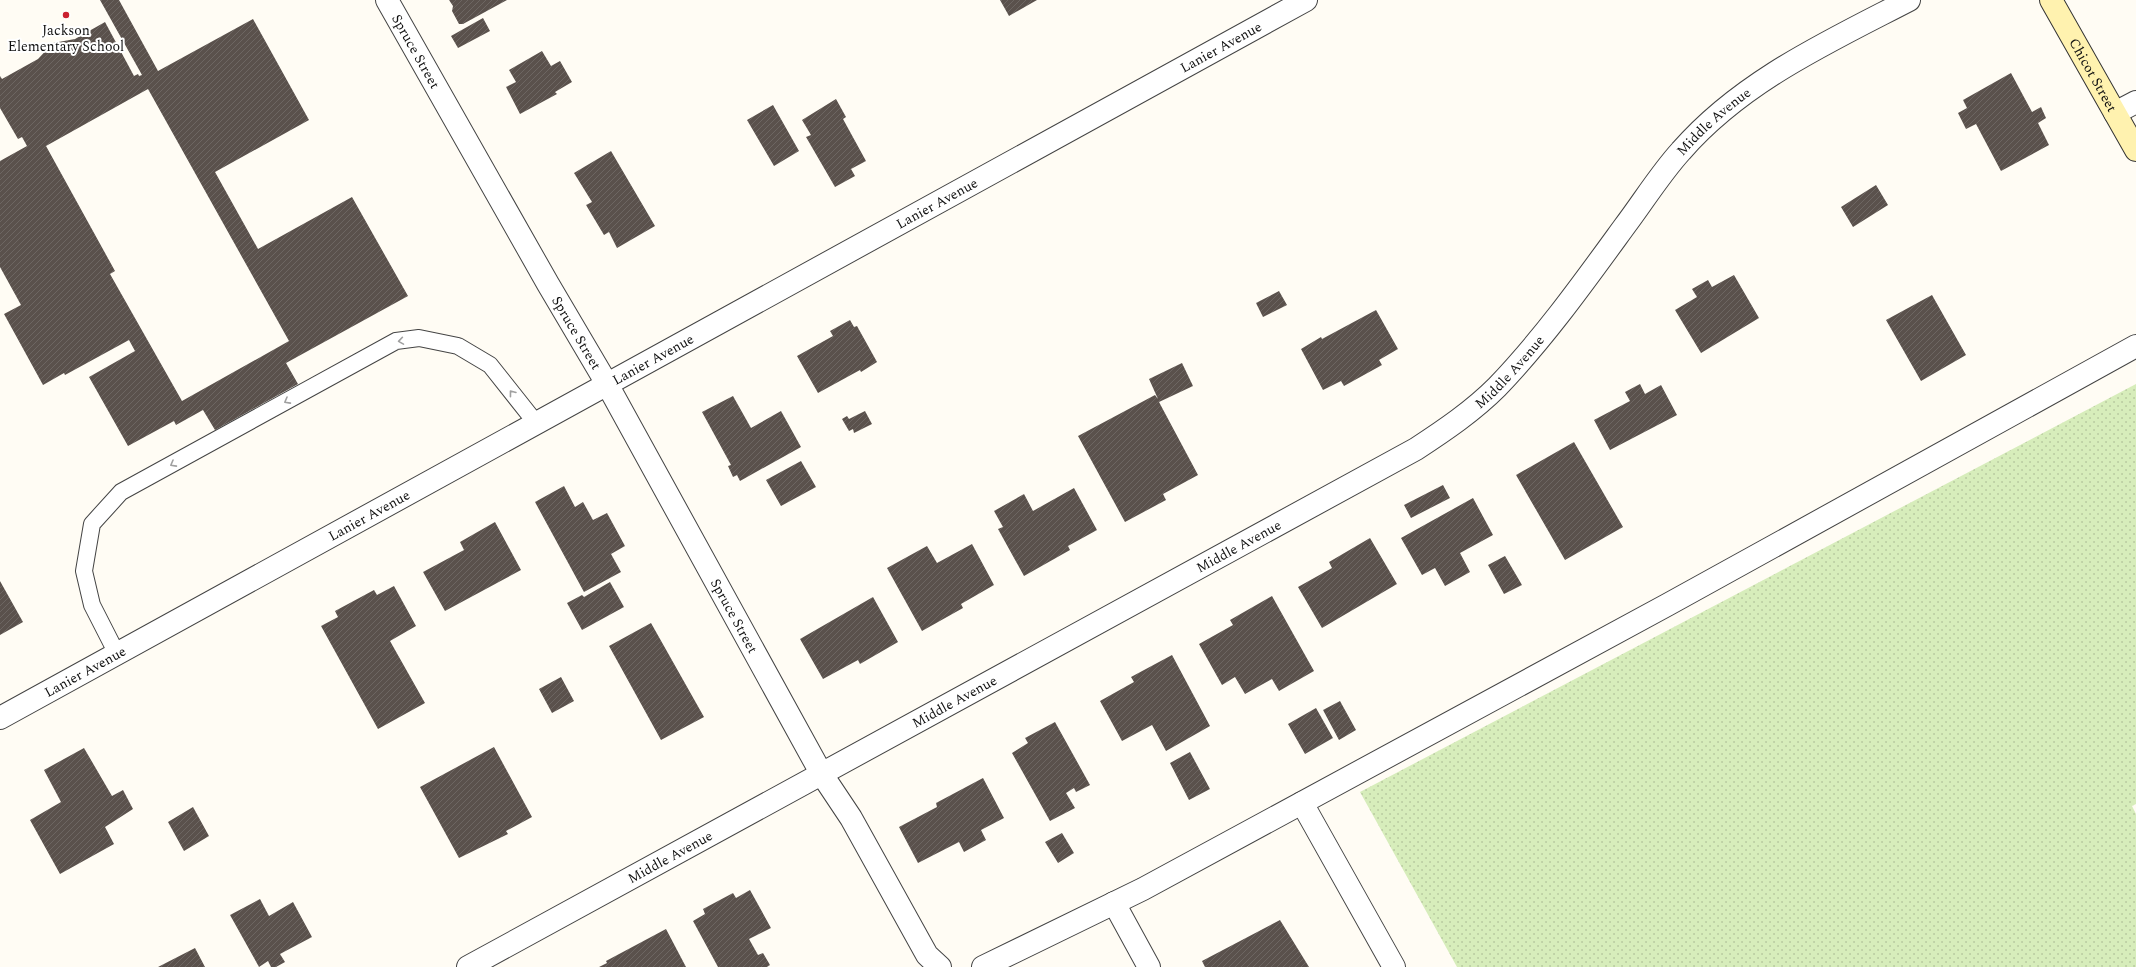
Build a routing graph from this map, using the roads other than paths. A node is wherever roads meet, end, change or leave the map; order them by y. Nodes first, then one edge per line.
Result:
1 (387, 0) edge
2 (1306, 0) edge
3 (1909, 0) edge
4 (2051, 0) edge
5 (2136, 102) edge
6 (2115, 113) junction
7 (2136, 150) edge
8 (2136, 346) edge
9 (607, 384) junction
10 (536, 423) junction
11 (117, 654) junction
12 (0, 718) edge
13 (821, 773) junction
14 (1302, 803) junction
15 (1114, 903) junction
16 (468, 967) edge
17 (940, 967) edge
18 (984, 967) edge
19 (1149, 967) edge
20 (1394, 967) edge

1 - 9 street, Spruce Street
2 - 9 street, Lanier Avenue
3 - 13 street, Middle Avenue
4 - 6 main road, Chicot Street
5 - 6 street
6 - 7 main road, Chicot Street
8 - 14 street
9 - 10 street, Lanier Avenue
9 - 13 street, Spruce Street
10 - 11 street, Lanier Avenue
10 -> 11 lane
11 - 12 street, Lanier Avenue
13 - 16 street, Middle Avenue
13 - 17 street, Spruce Street
14 - 15 street
14 - 20 street
15 - 18 street
15 - 19 street

